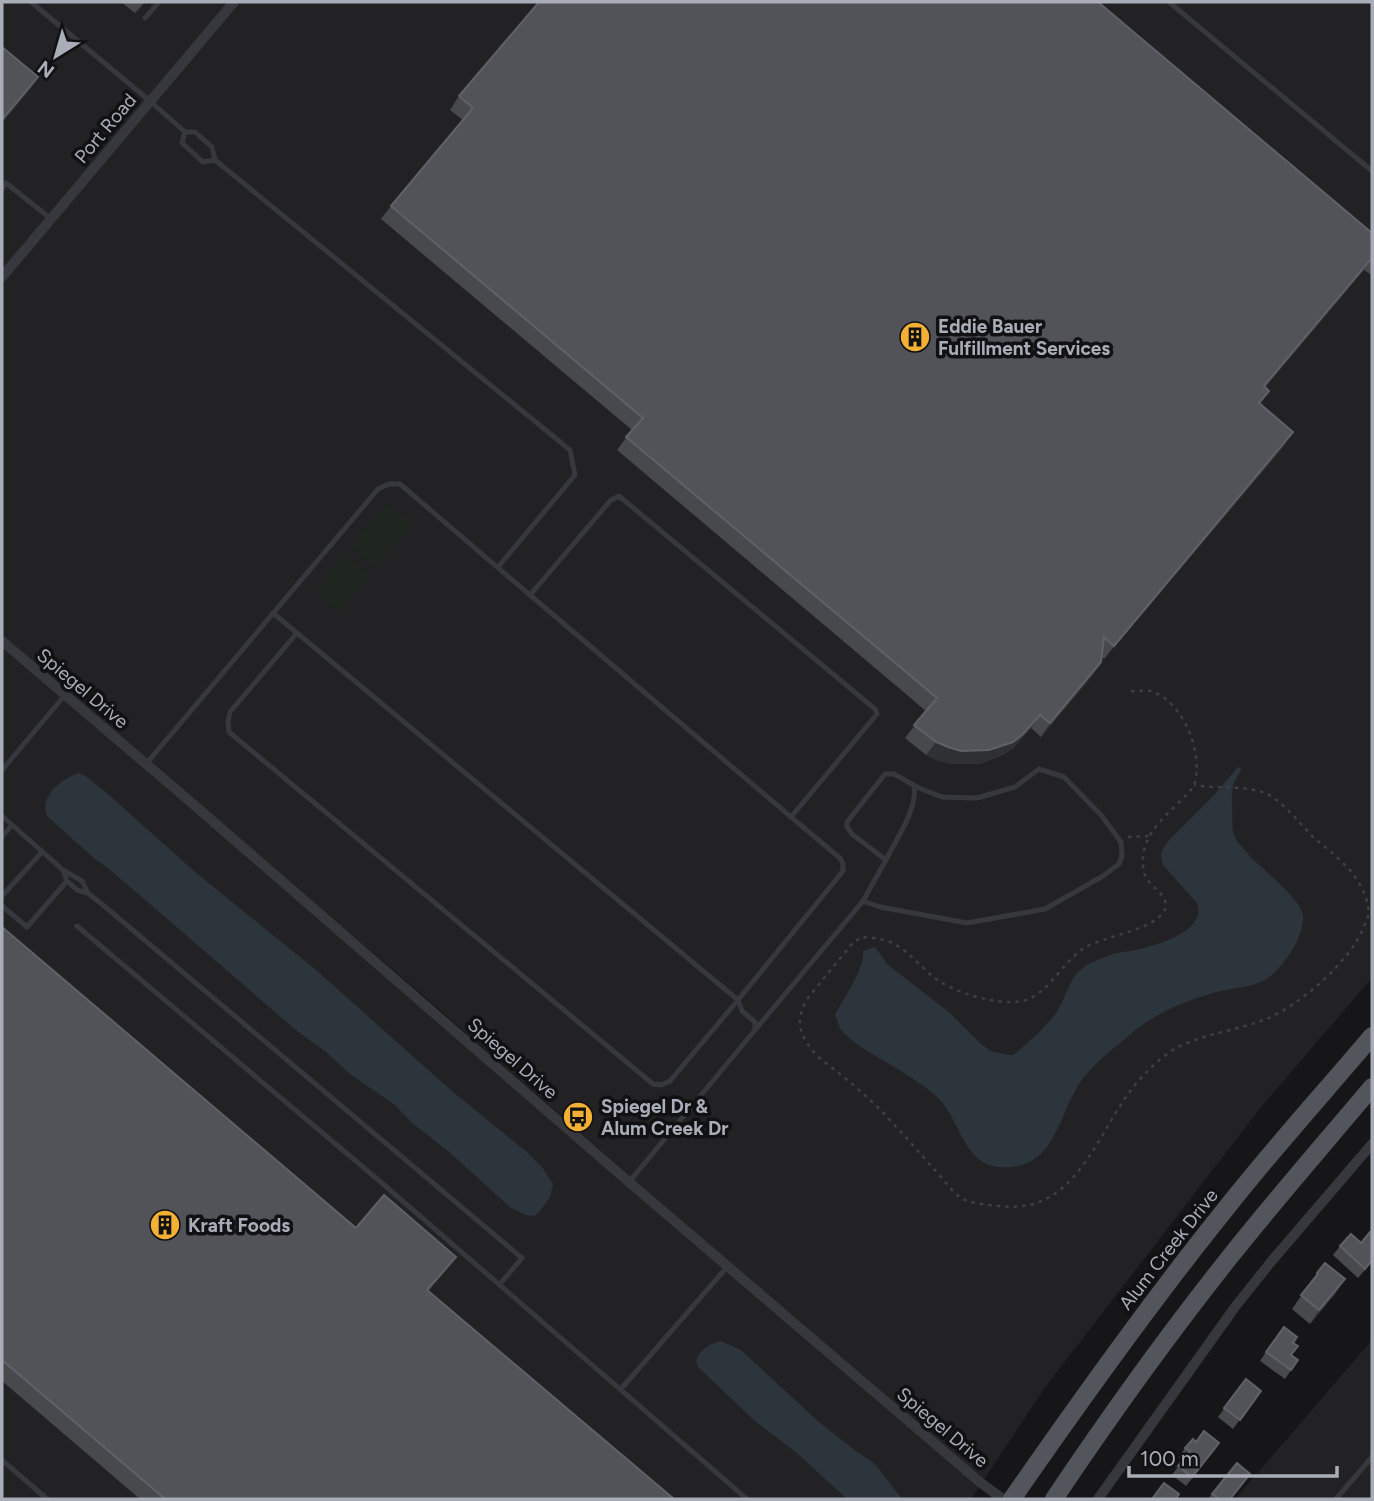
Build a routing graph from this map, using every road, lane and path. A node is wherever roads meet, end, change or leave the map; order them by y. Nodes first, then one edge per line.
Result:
1 (31, 2) edge
2 (159, 2) edge
3 (234, 2) edge
4 (1169, 2) edge
5 (145, 18) dead end
6 (150, 101) junction
7 (185, 132) junction
8 (215, 160) junction
9 (1372, 171) edge
10 (2, 189) edge
11 (51, 219) junction
12 (2, 277) edge
13 (498, 567) junction
14 (530, 595) junction
15 (273, 613) junction
16 (297, 633) junction
17 (2, 641) edge
18 (65, 695) junction
19 (146, 764) junction
20 (2, 770) edge
21 (914, 785) junction
22 (1194, 785) dead end
23 (2, 816) edge
24 (791, 817) junction
25 (12, 825) junction
26 (1149, 836) dead end
27 (2, 837) edge
28 (1120, 840) junction
29 (42, 852) junction
30 (886, 860) junction
31 (63, 870) junction
32 (67, 881) junction
33 (88, 893) junction
34 (2, 896) edge
35 (863, 901) junction
36 (2, 906) edge
37 (77, 926) dead end
38 (881, 939) dead end
39 (738, 1000) junction
40 (755, 1030) junction
41 (1372, 1035) edge
42 (1372, 1087) edge
43 (1372, 1144) edge
44 (629, 1182) junction
45 (727, 1267) junction
46 (500, 1284) junction
47 (621, 1389) junction
48 (1372, 1457) edge
49 (2, 1460) edge
50 (47, 1499) edge
51 (747, 1499) edge
52 (1003, 1499) edge
53 (1012, 1499) edge
54 (1054, 1499) edge
55 (1098, 1499) edge
56 (1336, 1499) edge

1 - 6 lane
2 - 5 lane
3 - 6 street, Port Road
4 - 9 lane
6 - 7 lane
6 - 11 street, Port Road
7 - 8 lane
7 - 8 lane
8 - 13 lane
10 - 11 lane
11 - 12 street, Port Road
13 - 14 lane
13 - 15 lane
14 - 24 lane
14 - 24 lane
15 - 16 lane
15 - 19 lane
16 - 39 lane
16 - 39 lane
17 - 18 street, Spiegel Drive
18 - 19 street, Spiegel Drive
18 - 20 lane
19 - 44 street, Spiegel Drive
21 - 28 lane
21 - 30 lane
21 - 30 lane
22 - 38 path
23 - 25 lane
24 - 39 lane
25 - 27 lane
25 - 29 lane
26 - 28 path
28 - 35 lane
29 - 31 lane
29 - 34 lane
30 - 35 lane
31 - 32 lane
31 - 33 lane
32 - 33 lane
32 - 36 lane
33 - 46 lane
35 - 40 lane
37 - 46 lane
39 - 40 lane
40 - 44 lane
41 - 53 main road, Alum Creek Drive
42 - 54 main road
43 - 55 street
44 - 45 street, Spiegel Drive
45 - 47 lane
45 - 52 street, Spiegel Drive
46 - 47 lane
47 - 51 lane
48 - 56 lane
49 - 50 lane

